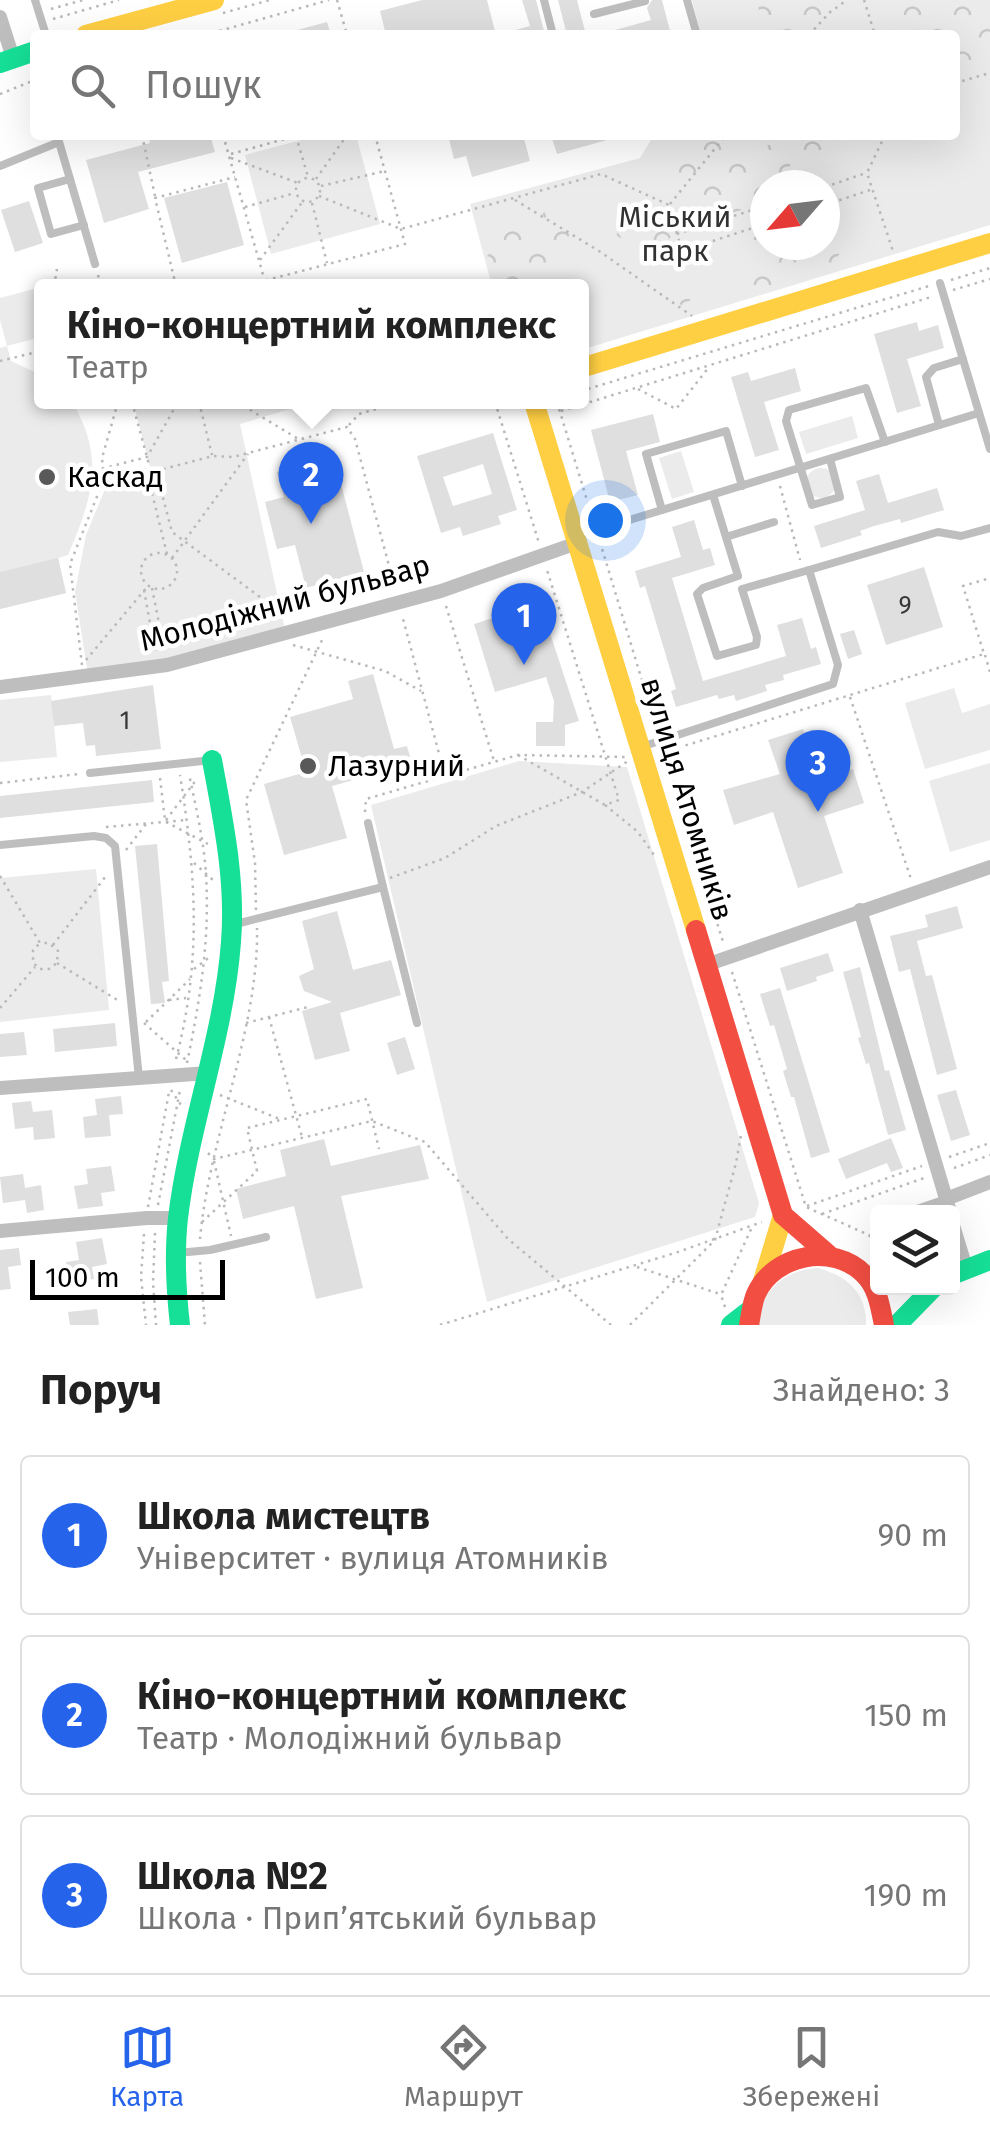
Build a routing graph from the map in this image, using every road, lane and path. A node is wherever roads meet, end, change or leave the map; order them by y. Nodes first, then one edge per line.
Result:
1 (35, 0) edge
2 (119, 0) edge
3 (214, 0) edge
4 (329, 0) edge
5 (337, 0) edge
6 (544, 0) edge
7 (687, 0) edge
8 (848, 0) edge
9 (864, 0) edge
10 (646, 1) edge
11 (594, 14) dead end
12 (0, 18) edge
13 (42, 22) junction
14 (38, 30) edge
15 (104, 30) edge
16 (223, 30) edge
17 (346, 30) edge
18 (552, 30) edge
19 (696, 30) edge
20 (812, 30) edge
21 (873, 30) edge
22 (27, 53) edge
23 (990, 74) edge
24 (960, 81) edge
25 (30, 82) edge
26 (0, 94) edge
27 (56, 140) edge
28 (58, 140) edge
29 (143, 140) edge
30 (225, 140) edge
31 (281, 140) edge
32 (298, 140) edge
33 (344, 140) edge
34 (376, 140) edge
35 (722, 140) edge
36 (882, 140) edge
37 (229, 156) junction
38 (0, 166) edge
39 (385, 171) junction
40 (867, 173) junction
41 (236, 177) junction
42 (308, 178) junction
43 (70, 179) junction
44 (316, 180) junction
45 (840, 182) edge
46 (298, 183) junction
47 (320, 187) junction
48 (872, 190) junction
49 (297, 193) junction
50 (319, 196) junction
51 (155, 198) junction
52 (511, 199) junction
53 (840, 200) edge
54 (303, 201) junction
55 (311, 202) junction
56 (669, 206) junction
57 (244, 207) junction
58 (750, 211) edge
59 (84, 225) junction
60 (401, 229) junction
61 (750, 229) edge
62 (677, 234) junction
63 (990, 243) edge
64 (894, 254) dead end
65 (259, 262) junction
66 (95, 264) joint
67 (328, 264) junction
68 (990, 268) edge
69 (57, 269) dead end
70 (55, 279) edge
71 (100, 279) edge
72 (174, 279) edge
73 (263, 279) edge
74 (272, 279) edge
75 (990, 279) edge
76 (940, 283) junction
77 (943, 294) junction
78 (693, 316) dead end
79 (34, 353) edge
80 (963, 360) junction
81 (0, 361) edge
82 (589, 366) edge
83 (710, 366) junction
84 (637, 388) junction
85 (589, 389) edge
86 (589, 402) edge
87 (116, 409) edge
88 (134, 409) edge
89 (174, 409) edge
90 (201, 409) edge
91 (249, 409) edge
92 (376, 409) edge
93 (497, 409) edge
94 (536, 409) edge
95 (567, 409) edge
96 (560, 411) joint
97 (979, 413) junction
98 (940, 425) junction
99 (347, 427) junction
100 (300, 440) junction
101 (885, 442) junction
102 (990, 449) edge
103 (249, 454) junction
104 (147, 456) junction
105 (213, 456) junction
106 (830, 459) junction
107 (103, 468) junction
108 (800, 468) junction
109 (154, 472) junction
110 (776, 475) junction
111 (73, 476) dead end
112 (742, 486) junction
113 (713, 495) junction
114 (662, 510) junction
115 (774, 522) dead end
116 (990, 528) edge
117 (596, 530) junction
118 (726, 537) junction
119 (576, 540) junction
120 (184, 541) junction
121 (169, 556) junction
122 (543, 557) junction
123 (806, 571) junction
124 (738, 576) junction
125 (990, 578) edge
126 (150, 586) junction
127 (742, 589) junction
128 (144, 590) junction
129 (441, 592) junction
130 (399, 604) junction
131 (333, 622) junction
132 (292, 633) junction
133 (272, 638) junction
134 (315, 652) junction
135 (984, 654) junction
136 (163, 666) junction
137 (83, 670) junction
138 (990, 672) edge
139 (0, 687) edge
140 (422, 691) junction
141 (849, 696) junction
142 (639, 748) junction
143 (664, 752) dead end
144 (518, 755) junction
145 (605, 757) junction
146 (212, 760) junction
147 (494, 762) junction
148 (182, 763) junction
149 (159, 766) junction
150 (610, 772) junction
151 (90, 773) joint
152 (445, 776) junction
153 (0, 783) edge
154 (582, 792) junction
155 (604, 805) junction
156 (147, 823) dead end
157 (368, 823) joint
158 (0, 844) edge
159 (118, 861) junction
160 (193, 862) junction
161 (990, 867) edge
162 (676, 868) junction
163 (206, 874) junction
164 (0, 876) edge
165 (382, 884) junction
166 (915, 892) junction
167 (232, 898) junction
168 (860, 910) junction
169 (256, 921) junction
170 (232, 925) junction
171 (40, 944) junction
172 (53, 945) junction
173 (728, 958) junction
174 (706, 965) junction
175 (36, 966) junction
176 (192, 977) junction
177 (188, 998) junction
178 (168, 1000) junction
179 (308, 1007) dead end
180 (0, 1008) edge
181 (269, 1017) junction
182 (144, 1023) dead end
183 (417, 1023) dead end
184 (245, 1024) junction
185 (192, 1073) junction
186 (139, 1078) junction
187 (0, 1088) edge
188 (228, 1100) junction
189 (296, 1116) junction
190 (282, 1120) junction
191 (372, 1121) junction
192 (742, 1130) dead end
193 (195, 1136) junction
194 (302, 1138) junction
195 (990, 1142) edge
196 (380, 1149) dead end
197 (252, 1150) junction
198 (990, 1155) edge
199 (214, 1160) junction
200 (936, 1168) junction
201 (990, 1182) edge
202 (224, 1202) junction
203 (948, 1205) edge
204 (950, 1205) edge
205 (806, 1206) junction
206 (822, 1214) junction
207 (146, 1218) junction
208 (178, 1218) junction
209 (775, 1218) junction
210 (202, 1222) junction
211 (752, 1226) junction
212 (0, 1232) edge
213 (870, 1236) edge
214 (266, 1237) dead end
215 (715, 1240) junction
216 (233, 1244) junction
217 (199, 1251) junction
218 (176, 1253) junction
219 (829, 1256) junction
220 (990, 1260) edge
221 (852, 1264) junction
222 (634, 1266) junction
223 (870, 1267) edge
224 (960, 1270) edge
225 (678, 1280) junction
226 (763, 1280) junction
227 (565, 1287) junction
228 (721, 1295) junction
229 (926, 1295) edge
230 (728, 1318) edge
231 (749, 1318) edge
232 (146, 1325) edge
233 (180, 1325) edge
234 (206, 1325) edge
235 (440, 1325) edge
236 (611, 1325) edge
237 (630, 1325) edge
238 (884, 1325) edge
239 (896, 1325) edge

1 - 13 lane
2 - 13 path
3 - 15 street
4 - 16 path
5 - 17 path
6 - 18 lane
7 - 19 lane
8 - 20 path
9 - 21 path
10 - 11 lane
12 - 22 street
13 - 14 lane
23 - 24 path
25 - 26 path
27 - 38 lane
28 - 43 lane
29 - 51 path
30 - 37 path
31 - 37 path
32 - 42 path
33 - 44 path
34 - 39 path
35 - 56 path
36 - 40 path
37 - 41 path
37 - 46 path
39 - 47 path
39 - 60 path
40 - 45 path
40 - 48 path
41 - 51 path
41 - 57 path
42 - 44 path
42 - 46 path
43 - 59 lane
43 - 59 lane
44 - 47 path
46 - 49 path
47 - 50 path
48 - 53 path
48 - 64 path
49 - 54 path
49 - 57 path
50 - 55 path
50 - 60 path
51 - 72 path
52 - 56 path
52 - 60 path
52 - 78 path
54 - 55 path
54 - 65 path
55 - 67 path
56 - 62 path
57 - 65 path
58 - 62 path
59 - 66 lane
60 - 67 path
61 - 62 path
63 - 82 street
65 - 73 path
66 - 71 path
67 - 74 path
68 - 76 path
69 - 70 path
75 - 77 path
76 - 77 lane
76 - 85 path
77 - 80 lane
77 - 83 path
79 - 81 path
80 - 97 lane
80 - 98 lane
83 - 84 path
83 - 84 path
84 - 86 path
87 - 107 path
88 - 104 path
89 - 104 path
90 - 105 path
91 - 100 path
92 - 99 path
93 - 122 path
94 - 119 street, вулиця Атомників
95 - 96 path
96 - 117 path
97 - 98 lane
97 - 102 lane
98 - 101 lane
99 - 100 path
99 - 130 path
100 - 103 path
101 - 106 lane
101 - 108 lane
103 - 105 path
103 - 120 path
104 - 107 path
104 - 109 path
105 - 109 path
106 - 108 lane
106 - 108 lane
107 - 111 path
107 - 137 path
108 - 110 lane
109 - 120 path
109 - 121 path
110 - 112 lane
110 - 123 path
112 - 113 lane
112 - 114 lane
113 - 114 lane
113 - 118 lane
114 - 117 lane
115 - 118 lane
116 - 123 lane
117 - 119 lane
118 - 124 lane
119 - 122 street, Молодіжний бульвар
119 - 142 street, вулиця Атомників
120 - 121 path
120 - 132 path
121 - 126 path
121 - 126 path
122 - 129 street, Молодіжний бульвар
122 - 145 path
123 - 127 lane
123 - 142 lane
124 - 127 lane
124 - 127 lane
125 - 135 path
126 - 128 path
126 - 136 path
128 - 136 path
128 - 137 path
129 - 130 street, Молодіжний бульвар
129 - 147 path
130 - 131 street, Молодіжний бульвар
130 - 140 path
131 - 132 street, Молодіжний бульвар
131 - 134 path
132 - 133 street, Молодіжний бульвар
133 - 134 path
133 - 136 street, Молодіжний бульвар
134 - 140 path
134 - 169 path
135 - 138 path
135 - 141 path
136 - 137 street, Молодіжний бульвар
137 - 139 street, Молодіжний бульвар
140 - 152 path
141 - 143 path
141 - 166 path
142 - 162 street, вулиця Атомників
144 - 145 path
144 - 147 path
144 - 154 path
145 - 150 path
145 - 150 path
146 - 148 lane
146 - 149 path
146 - 167 street
147 - 152 path
148 - 149 lane
148 - 160 path
148 - 163 path
149 - 151 lane
150 - 154 path
150 - 155 path
151 - 153 path
152 - 157 path
154 - 155 path
154 - 165 path
155 - 162 path
156 - 159 path
157 - 165 lane
158 - 159 lane
159 - 172 path
159 - 186 lane
160 - 163 path
160 - 176 path
161 - 166 street
162 - 174 street, вулиця Атомників
163 - 167 path
163 - 185 path
164 - 171 path
165 - 169 lane
165 - 183 lane
166 - 168 street
167 - 170 street
168 - 173 street
168 - 200 street
169 - 170 lane
169 - 184 path
170 - 185 street
171 - 172 path
171 - 175 path
172 - 175 path
173 - 174 street
173 - 205 path
174 - 209 street, вулиця Атомників
175 - 180 path
176 - 177 path
176 - 178 path
177 - 178 path
177 - 185 path
178 - 182 path
179 - 181 path
181 - 184 path
181 - 189 path
184 - 188 path
185 - 186 street
185 - 188 path
185 - 193 street
185 - 207 path
186 - 187 street
188 - 190 path
188 - 199 path
189 - 190 path
189 - 191 path
189 - 194 path
190 - 197 path
191 - 194 path
191 - 196 path
191 - 227 path
192 - 215 path
193 - 199 path
193 - 208 street
194 - 197 path
195 - 200 path
197 - 199 path
197 - 202 path
198 - 200 path
199 - 202 path
199 - 210 path
200 - 203 street
200 - 205 path
200 - 206 path
201 - 204 street
202 - 210 path
202 - 216 path
205 - 206 path
206 - 213 path
207 - 208 street
207 - 212 street
207 - 232 path
208 - 218 street
209 - 211 path
209 - 219 street
209 - 226 street
210 - 217 path
211 - 215 path
211 - 228 path
214 - 216 lane
215 - 222 path
215 - 225 path
216 - 217 lane
217 - 218 lane
217 - 234 path
218 - 233 street
219 - 221 street
219 - 226 street
220 - 224 street
221 - 223 street
221 - 238 street
222 - 225 path
222 - 227 path
225 - 228 path
225 - 237 path
226 - 231 street
227 - 235 path
227 - 236 path
228 - 230 path
229 - 239 street
230 - 231 street

